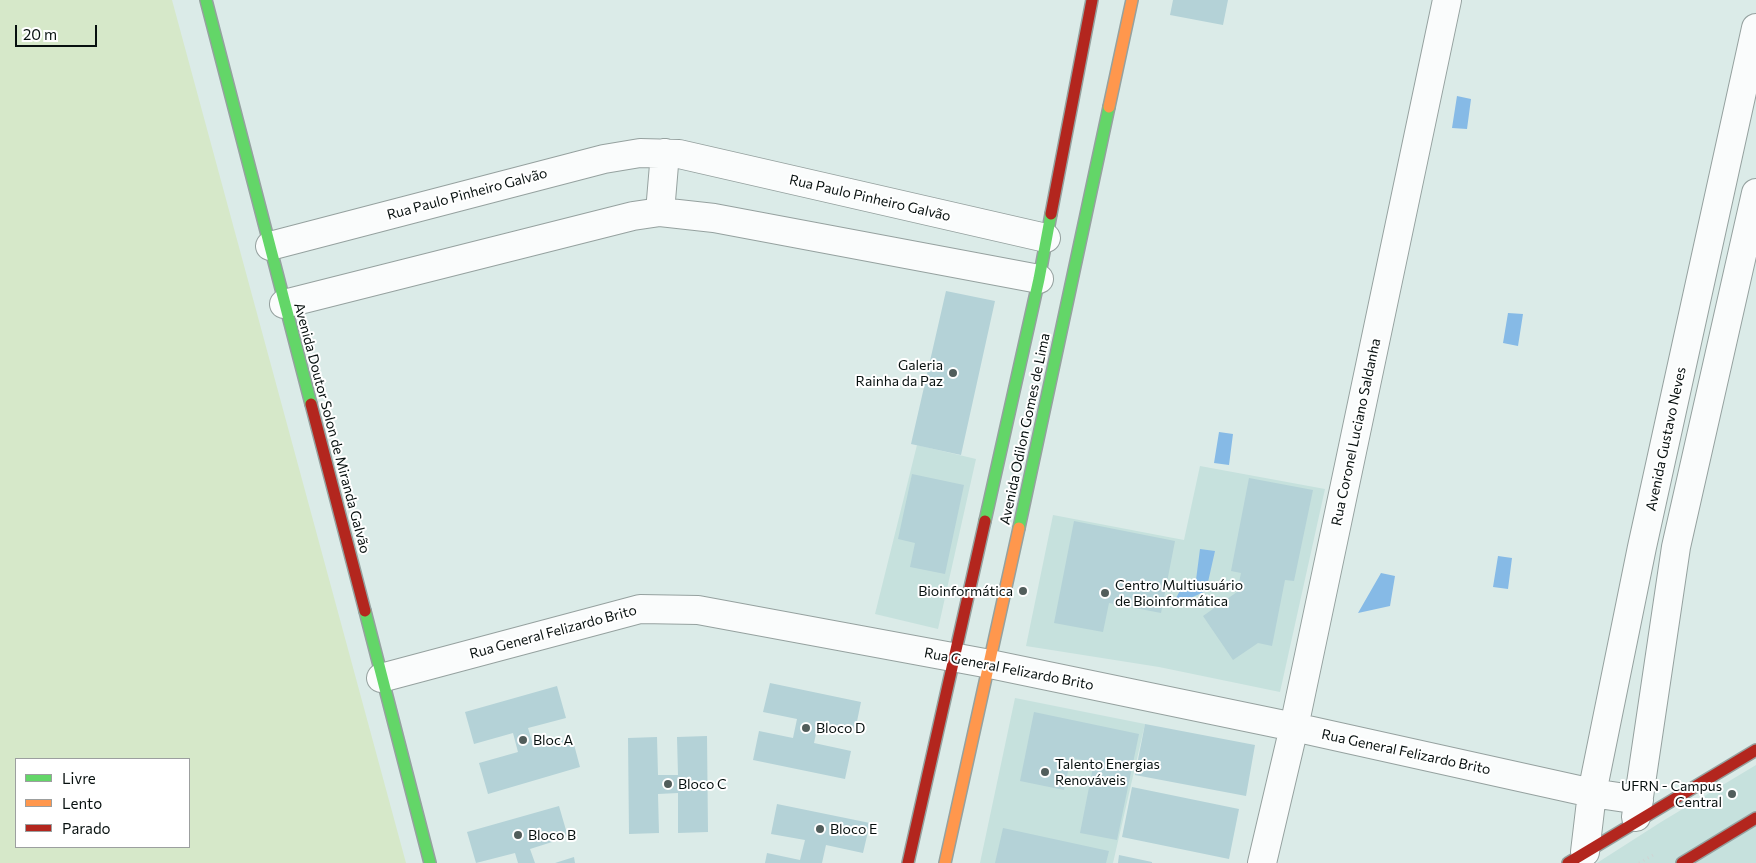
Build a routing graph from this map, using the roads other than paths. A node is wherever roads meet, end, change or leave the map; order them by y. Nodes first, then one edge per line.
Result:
1 (206, 0) edge
2 (1092, 0) edge
3 (1132, 0) edge
4 (1447, 0) edge
5 (1756, 28) edge
6 (666, 153) junction
7 (1756, 193) edge
8 (660, 212) junction
9 (1046, 238) junction
10 (270, 246) junction
11 (1039, 278) junction
12 (284, 304) junction
13 (953, 658) junction
14 (990, 664) junction
15 (381, 678) junction
16 (1294, 727) junction
17 (1756, 750) edge
18 (1592, 793) junction
19 (1637, 812) junction
20 (1756, 818) edge
21 (1576, 858) edge
22 (430, 863) edge
23 (908, 863) edge
24 (945, 863) edge
25 (1262, 863) edge
26 (1682, 863) edge

1 - 10 main road, Avenida Doutor Solon de Miranda Galvão
2 - 9 main road, Avenida Odilon Gomes de Lima
3 - 14 main road, Avenida Odilon Gomes de Lima
4 - 16 street, Rua Coronel Luciano Saldanha
5 - 18 street, Avenida Gustavo Neves
6 - 8 street
6 - 9 street, Rua Paulo Pinheiro Galvão
6 - 10 street, Rua Paulo Pinheiro Galvão
7 - 19 street
8 - 11 street
8 - 12 street
9 - 11 main road, Avenida Odilon Gomes de Lima
10 - 12 main road, Avenida Doutor Solon de Miranda Galvão
11 - 13 main road, Avenida Odilon Gomes de Lima
12 - 15 main road, Avenida Doutor Solon de Miranda Galvão
13 - 14 street, Rua General Felizardo Brito
13 - 15 street, Rua General Felizardo Brito
13 - 23 main road, Avenida Odilon Gomes de Lima
14 - 16 street, Rua General Felizardo Brito
14 - 24 main road, Avenida Odilon Gomes de Lima
15 - 22 main road, Avenida Doutor Solon de Miranda Galvão
16 - 18 street, Rua General Felizardo Brito
16 - 25 street, Rua Coronel Luciano Saldanha
17 - 19 main road
18 - 19 street, Rua General Felizardo Brito
18 - 21 street, Avenida Gustavo Neves
19 - 21 main road
20 - 26 main road

